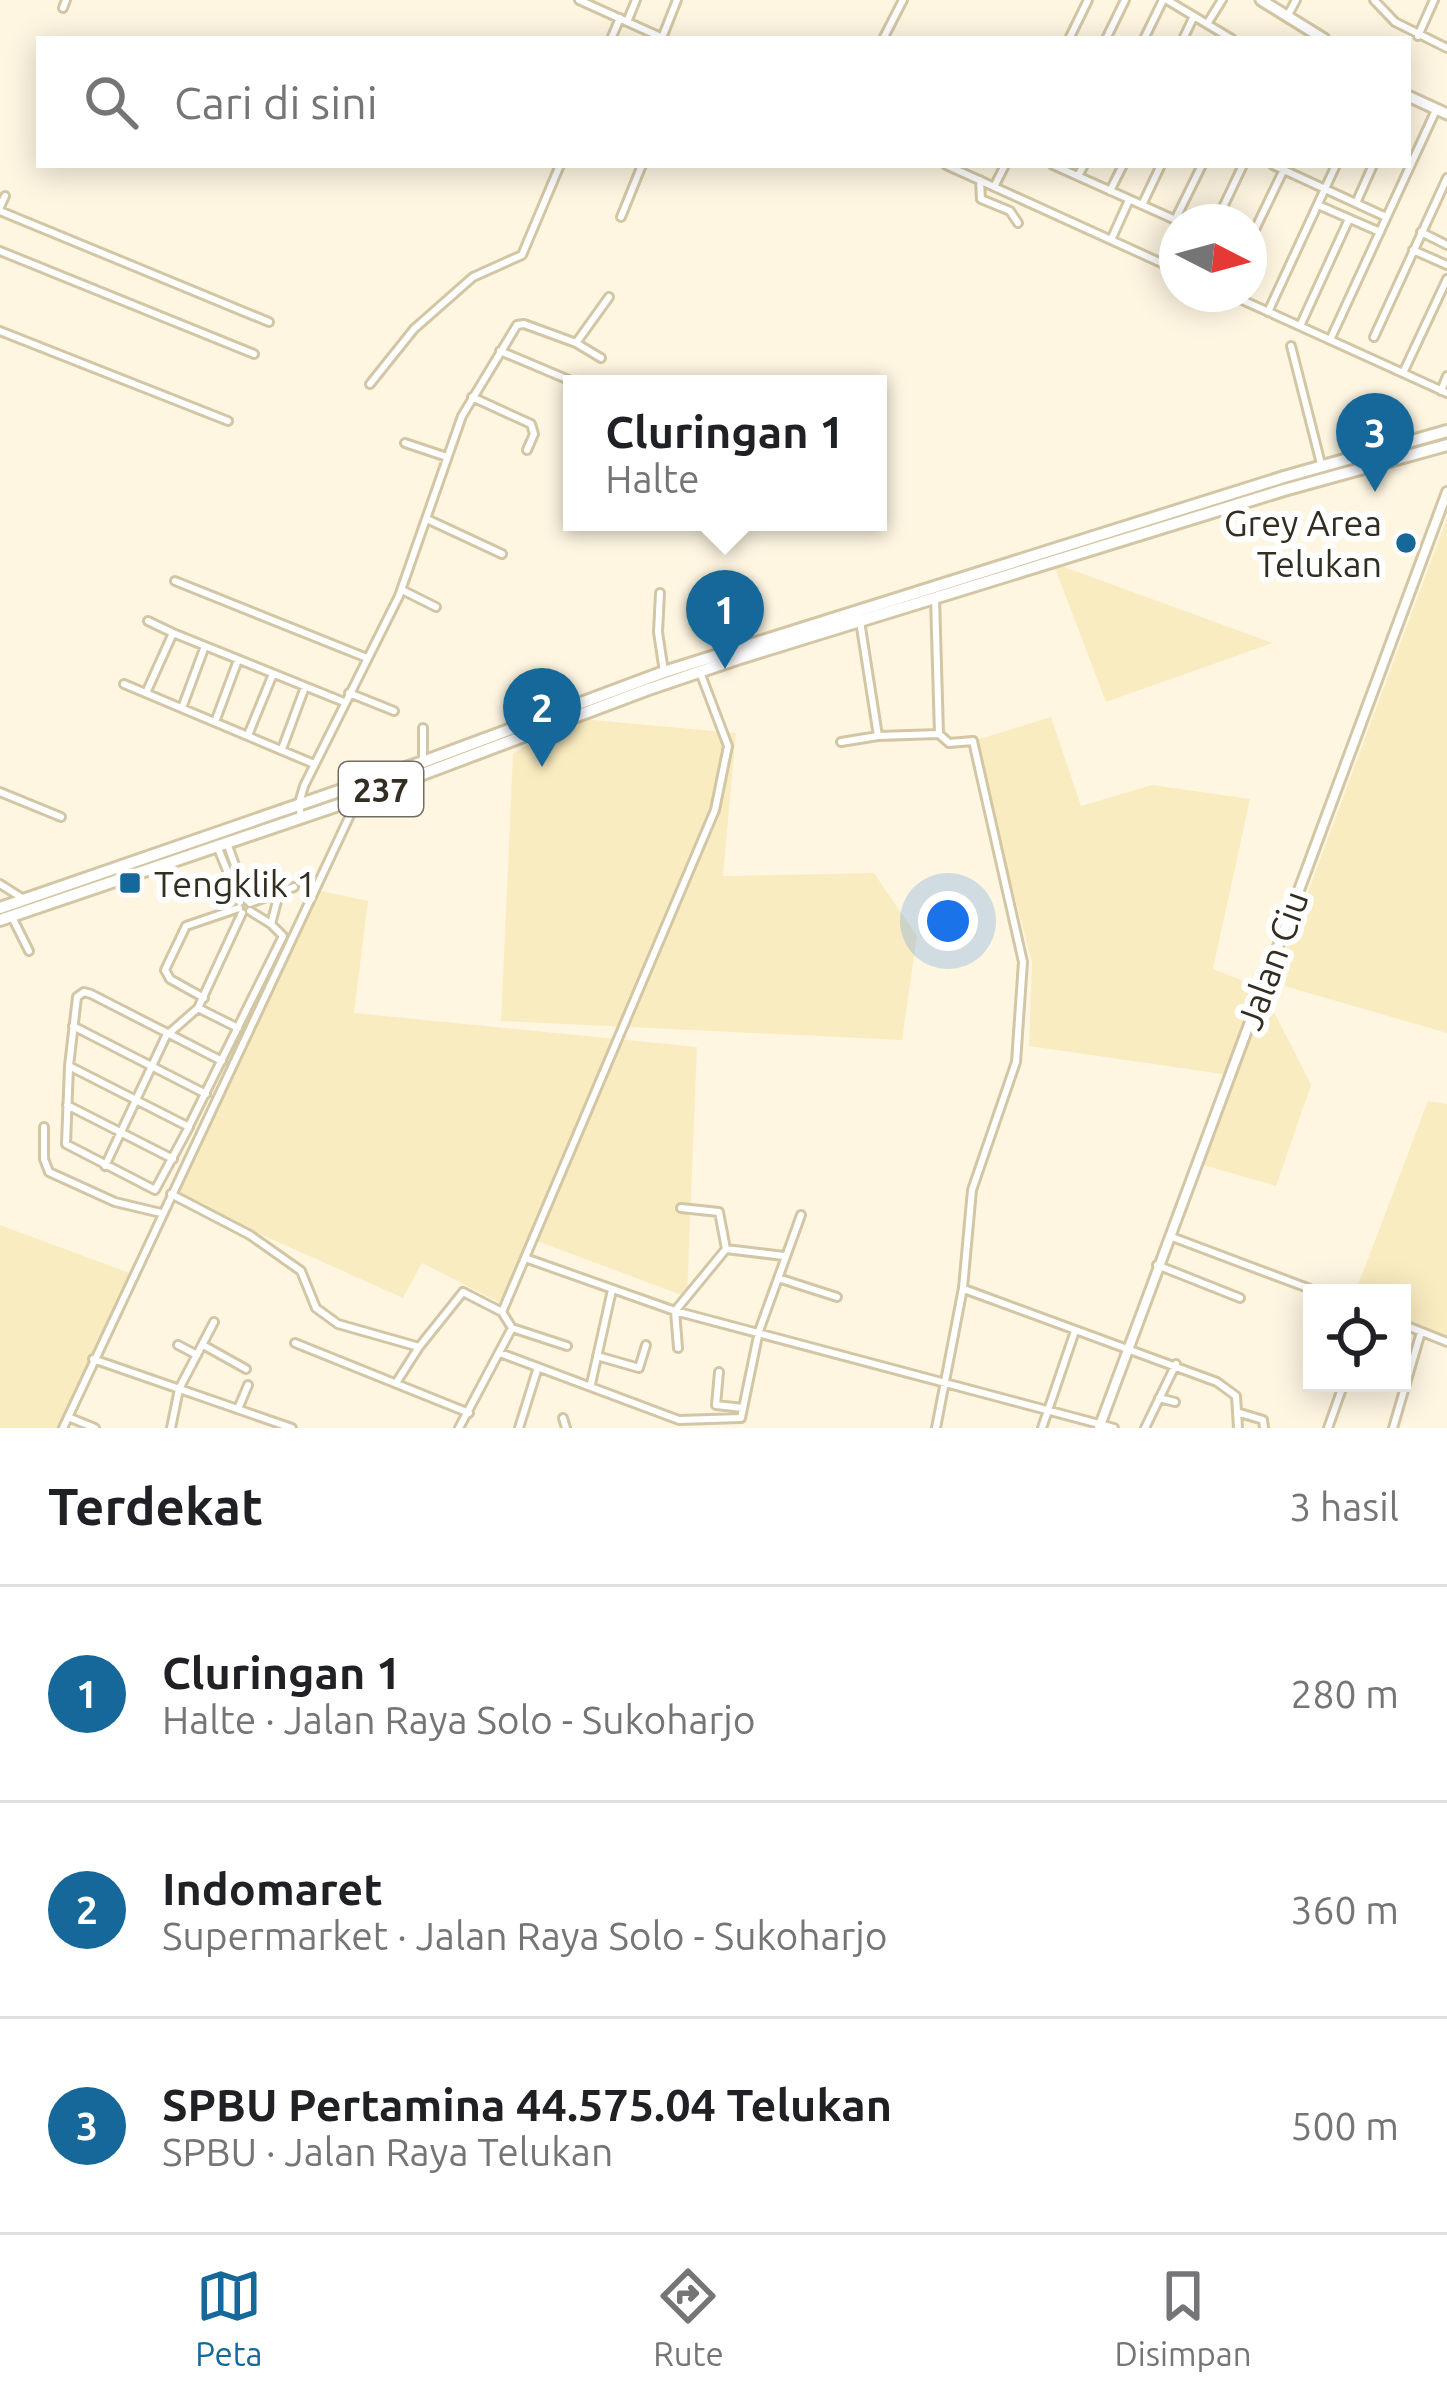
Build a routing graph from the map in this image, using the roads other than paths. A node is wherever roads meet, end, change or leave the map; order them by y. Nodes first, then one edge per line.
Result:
1 (579, 0) edge
2 (636, 0) edge
3 (677, 0) edge
4 (902, 0) edge
5 (1088, 0) edge
6 (1125, 0) edge
7 (1165, 0) edge
8 (1222, 0) edge
9 (1262, 0) edge
10 (1296, 0) edge
11 (1374, 0) edge
12 (1393, 0) edge
13 (1434, 0) edge
14 (1447, 5) edge
15 (1288, 15) junction
16 (1385, 15) junction
17 (1194, 16) junction
18 (623, 20) junction
19 (1207, 24) junction
20 (613, 36) edge
21 (659, 36) edge
22 (665, 36) edge
23 (884, 36) edge
24 (1070, 36) edge
25 (1107, 36) edge
26 (1146, 36) edge
27 (1184, 36) edge
28 (1223, 36) edge
29 (1320, 36) edge
30 (1418, 36) junction
31 (1447, 48) edge
32 (1411, 97) edge
33 (1441, 112) edge
34 (559, 168) edge
35 (641, 168) edge
36 (952, 168) edge
37 (1004, 168) edge
38 (1060, 168) edge
39 (1082, 168) edge
40 (1122, 168) edge
41 (1160, 168) edge
42 (1201, 168) edge
43 (1242, 168) edge
44 (1285, 168) edge
45 (1287, 168) edge
46 (1335, 168) edge
47 (1372, 168) edge
48 (1078, 176) junction
49 (1447, 178) edge
50 (980, 181) junction
51 (994, 187) junction
52 (1325, 189) junction
53 (1110, 191) junction
54 (5, 196) dead end
55 (1130, 199) junction
56 (1356, 203) junction
57 (1185, 204) edge
58 (1225, 204) edge
59 (1267, 204) edge
60 (1142, 205) junction
61 (1318, 205) junction
62 (0, 209) edge
63 (1159, 213) edge
64 (621, 217) dead end
65 (1387, 217) junction
66 (1349, 218) junction
67 (1018, 223) dead end
68 (1379, 232) junction
69 (1421, 232) junction
70 (1111, 240) junction
71 (1447, 245) edge
72 (1413, 250) junction
73 (0, 251) edge
74 (1159, 262) edge
75 (1447, 265) edge
76 (1447, 279) edge
77 (609, 297) dead end
78 (1268, 312) joint
79 (269, 322) dead end
80 (1300, 326) junction
81 (0, 331) edge
82 (1374, 337) dead end
83 (1330, 340) junction
84 (576, 343) junction
85 (1291, 346) dead end
86 (500, 351) junction
87 (254, 354) dead end
88 (601, 358) dead end
89 (1403, 374) junction
90 (1447, 376) edge
91 (563, 377) edge
92 (370, 384) dead end
93 (1444, 392) edge
94 (472, 398) junction
95 (228, 422) dead end
96 (1447, 431) edge
97 (405, 443) dead end
98 (1447, 445) edge
99 (526, 450) dead end
100 (447, 457) junction
101 (1322, 466) junction
102 (1284, 483) junction
103 (1447, 492) edge
104 (1226, 502) junction
105 (1444, 508) edge
106 (429, 520) junction
107 (502, 554) dead end
108 (175, 581) dead end
109 (402, 590) junction
110 (660, 593) dead end
111 (935, 598) junction
112 (436, 607) dead end
113 (148, 621) dead end
114 (860, 621) junction
115 (173, 633) junction
116 (768, 644) junction
117 (205, 646) junction
118 (739, 653) junction
119 (367, 658) junction
120 (238, 659) junction
121 (664, 672) junction
122 (700, 672) junction
123 (273, 674) junction
124 (124, 684) dead end
125 (305, 687) junction
126 (146, 693) junction
127 (349, 693) junction
128 (344, 702) junction
129 (182, 708) junction
130 (394, 712) dead end
131 (215, 722) junction
132 (423, 728) dead end
133 (939, 734) junction
134 (248, 735) junction
135 (878, 736) junction
136 (841, 742) dead end
137 (282, 749) junction
138 (423, 762) junction
139 (314, 764) junction
140 (360, 790) junction
141 (0, 793) edge
142 (300, 810) junction
143 (61, 817) dead end
144 (222, 844) junction
145 (0, 884) edge
146 (294, 887) dead end
147 (279, 894) junction
148 (245, 906) junction
149 (13, 910) edge
150 (271, 924) junction
151 (29, 951) dead end
152 (204, 998) junction
153 (198, 1009) junction
154 (74, 1026) junction
155 (239, 1028) junction
156 (166, 1036) junction
157 (222, 1061) junction
158 (69, 1066) junction
159 (152, 1067) junction
160 (206, 1094) junction
161 (136, 1100) junction
162 (68, 1105) junction
163 (44, 1127) dead end
164 (189, 1127) junction
165 (121, 1133) junction
166 (173, 1159) junction
167 (105, 1166) junction
168 (171, 1194) junction
169 (681, 1208) dead end
170 (161, 1213) junction
171 (801, 1215) dead end
172 (1168, 1235) junction
173 (726, 1250) junction
174 (784, 1256) junction
175 (525, 1258) junction
176 (1157, 1265) junction
177 (778, 1278) junction
178 (1303, 1286) edge
179 (963, 1288) junction
180 (612, 1290) junction
181 (837, 1297) dead end
182 (1240, 1298) dead end
183 (675, 1311) junction
184 (502, 1312) junction
185 (214, 1322) dead end
186 (512, 1328) junction
187 (1411, 1328) edge
188 (758, 1331) junction
189 (1075, 1331) junction
190 (1421, 1332) junction
191 (296, 1342) dead end
192 (1447, 1342) edge
193 (178, 1345) dead end
194 (203, 1345) junction
195 (646, 1345) dead end
196 (567, 1346) dead end
197 (419, 1347) junction
198 (678, 1348) dead end
199 (1126, 1351) junction
200 (500, 1353) junction
201 (197, 1355) junction
202 (597, 1356) junction
203 (93, 1359) junction
204 (1175, 1364) junction
205 (538, 1367) junction
206 (246, 1369) dead end
207 (719, 1372) dead end
208 (943, 1381) junction
209 (396, 1384) junction
210 (592, 1384) junction
211 (248, 1385) dead end
212 (179, 1389) junction
213 (1341, 1392) edge
214 (1159, 1398) junction
215 (1175, 1402) dead end
216 (743, 1408) junction
217 (1048, 1408) junction
218 (238, 1409) junction
219 (1240, 1413) junction
220 (68, 1417) junction
221 (563, 1418) dead end
222 (464, 1420) edge
223 (1100, 1425) edge
224 (63, 1428) edge
225 (94, 1428) edge
226 (170, 1428) edge
227 (292, 1428) edge
228 (472, 1428) edge
229 (518, 1428) edge
230 (566, 1428) edge
231 (936, 1428) edge
232 (1042, 1428) edge
233 (1114, 1428) edge
234 (1145, 1428) edge
235 (1238, 1428) edge
236 (1264, 1428) edge
237 (1328, 1428) edge
238 (1393, 1428) edge

1 - 18 street
2 - 18 street
3 - 22 street
4 - 23 street
5 - 24 street
6 - 25 street
7 - 17 street
7 - 26 street
8 - 19 street
9 - 15 main road
10 - 15 street
11 - 16 street
12 - 16 street
13 - 14 street
13 - 30 street
15 - 29 main road
16 - 30 street
17 - 19 street
17 - 27 street
18 - 20 street
18 - 21 street
19 - 28 street
30 - 31 street
32 - 33 main road
33 - 65 street
34 - 92 street
35 - 64 street
36 - 50 street
37 - 51 street
38 - 48 street
39 - 48 street
40 - 53 street
41 - 60 street
42 - 57 street
43 - 58 street
44 - 59 street
45 - 52 street
46 - 52 street
47 - 56 street
48 - 53 street
49 - 69 street
50 - 51 street
50 - 67 street
51 - 70 street
52 - 56 street
52 - 61 street
53 - 55 street
54 - 62 street
55 - 60 street
55 - 70 street
56 - 65 street
60 - 63 street
61 - 66 street
61 - 78 street
62 - 79 street
65 - 68 street
66 - 68 street
66 - 80 street
68 - 83 street
69 - 71 street
69 - 72 street
70 - 74 street
72 - 75 street
72 - 82 street
73 - 87 street
76 - 89 street
77 - 84 street
78 - 80 street
80 - 83 street
81 - 95 street
83 - 89 street
84 - 86 street
84 - 88 street
85 - 101 street
86 - 91 street
86 - 94 street
89 - 93 street
90 - 93 street
94 - 99 street
94 - 100 street
96 - 101 main road, 237
97 - 100 street
98 - 102 main road, 237
100 - 106 street
101 - 102 main road, 237
102 - 104 main road, 237
103 - 105 street, Jalan Ciu
104 - 111 main road, 237
104 - 116 main road, 237
105 - 172 street, Jalan Ciu
106 - 107 street
106 - 109 street
108 - 119 street
109 - 112 street
109 - 119 street
110 - 121 street
111 - 114 main road, 237
111 - 133 street
113 - 115 street
114 - 116 main road, 237
114 - 135 street
115 - 117 street
115 - 126 street
116 - 118 main road, 237
117 - 120 street
117 - 129 street
118 - 121 main road, 237
118 - 122 main road, 237
119 - 127 street
120 - 123 street
120 - 131 street
121 - 138 main road, 237
122 - 140 main road, 237
122 - 175 street
123 - 125 street
123 - 134 street
124 - 126 street
125 - 128 street
125 - 137 street
126 - 129 street
127 - 128 street
127 - 130 street
128 - 139 street
129 - 131 street
131 - 134 street
132 - 138 street
133 - 135 street
133 - 179 street
134 - 137 street
135 - 136 street
137 - 139 street
138 - 140 main road, 237
139 - 142 street
140 - 142 main road, 237
140 - 168 street
141 - 143 street
142 - 144 main road, 237
142 - 149 main road, 237
144 - 148 street
144 - 149 main road, 237
145 - 149 street
146 - 147 street
147 - 148 street
147 - 150 street
148 - 150 street
148 - 152 street
148 - 152 street
149 - 151 street
150 - 155 street
152 - 153 street
153 - 155 street
153 - 156 street
154 - 156 street
154 - 158 street
154 - 159 street
155 - 157 street
156 - 157 street
156 - 159 street
157 - 160 street
158 - 161 street
158 - 162 street
159 - 160 street
159 - 161 street
160 - 164 street
161 - 164 street
161 - 165 street
162 - 165 street
162 - 167 street
163 - 170 street
164 - 166 street
165 - 166 street
165 - 167 street
166 - 167 street
168 - 170 street
168 - 197 street
169 - 173 street
170 - 203 street
171 - 174 street
172 - 176 street, Jalan Ciu
172 - 178 street
173 - 174 street
173 - 183 street
174 - 177 street
175 - 180 street
175 - 184 street
176 - 182 street
176 - 199 street, Jalan Ciu
177 - 181 street
177 - 188 street
179 - 189 street
179 - 208 street
180 - 183 street
180 - 202 street
183 - 188 street
183 - 198 street
184 - 186 street
184 - 197 street
185 - 194 street
186 - 196 street
186 - 200 street
187 - 190 street
188 - 208 street
188 - 216 street
189 - 199 street
189 - 217 street
190 - 192 street
190 - 238 street
191 - 209 street
193 - 201 street
194 - 201 street
194 - 206 street
195 - 202 street
197 - 209 street
199 - 204 street
199 - 223 street, Jalan Ciu
200 - 205 street
200 - 222 street
201 - 212 street
202 - 210 street
203 - 212 street
203 - 220 street
204 - 214 street
204 - 219 street
205 - 210 street
205 - 229 street
207 - 216 street
208 - 217 street
208 - 231 street
209 - 222 street
210 - 216 street
211 - 218 street
212 - 218 street
212 - 226 street
213 - 237 street
214 - 215 street
214 - 234 street
217 - 223 street
217 - 232 street
218 - 227 street
219 - 235 street
219 - 236 street
220 - 224 street
220 - 225 street
221 - 230 street
222 - 228 street
223 - 233 street

